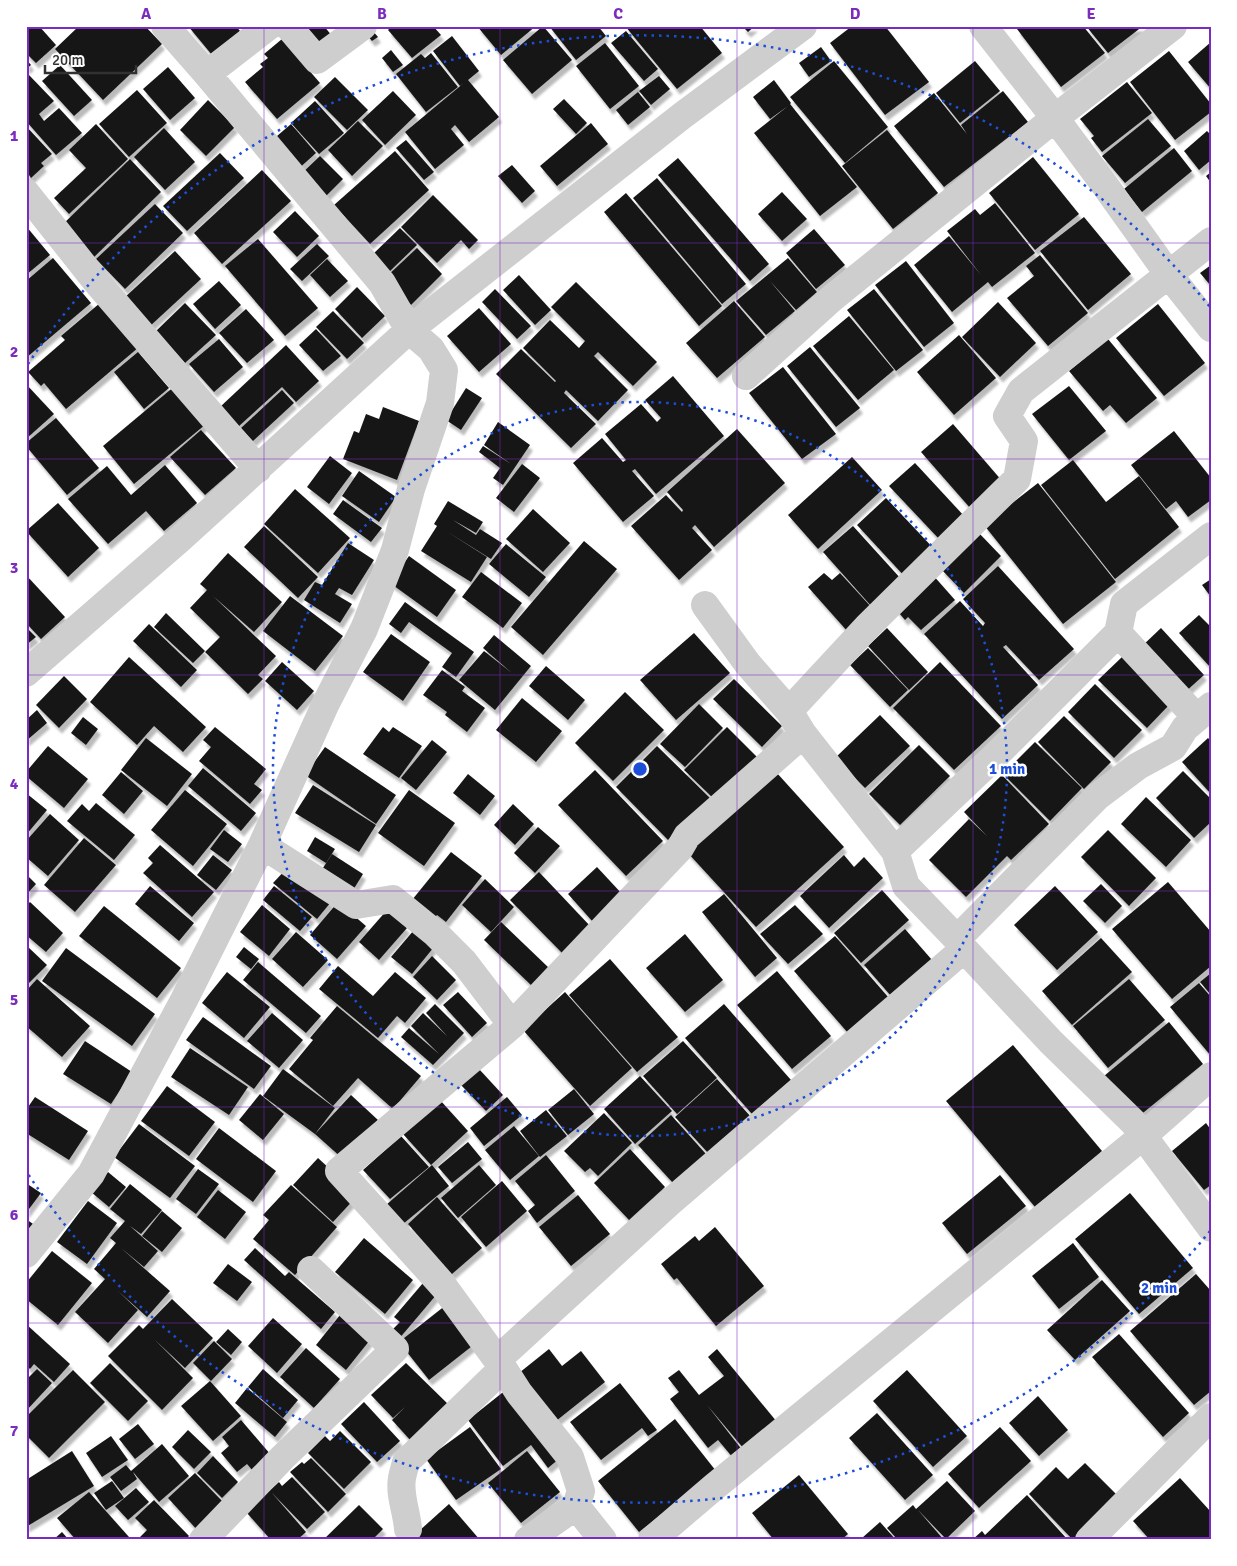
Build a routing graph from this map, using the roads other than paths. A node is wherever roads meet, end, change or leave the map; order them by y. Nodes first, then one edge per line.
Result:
1 (165, 26) edge
2 (269, 26) edge
3 (288, 26) edge
4 (363, 26) edge
5 (982, 26) edge
6 (1174, 26) edge
7 (786, 31) edge
8 (208, 74) junction
9 (1055, 118) junction
10 (26, 193) edge
11 (1211, 240) edge
12 (1169, 274) junction
13 (1211, 328) edge
14 (409, 330) junction
15 (746, 376) dead end
16 (258, 469) junction
17 (1211, 536) edge
18 (705, 604) dead end
19 (1118, 632) junction
20 (26, 672) edge
21 (1204, 712) edge
22 (796, 722) junction
23 (262, 845) junction
24 (895, 850) junction
25 (960, 944) junction
26 (512, 1025) junction
27 (1211, 1076) edge
28 (1143, 1136) junction
29 (1211, 1228) edge
30 (26, 1254) edge
31 (311, 1270) dead end
32 (500, 1364) junction
33 (1211, 1417) edge
34 (576, 1506) junction
35 (408, 1529) dead end
36 (203, 1540) edge
37 (528, 1540) edge
38 (603, 1540) edge
39 (652, 1540) edge
40 (1089, 1540) edge

1 - 8 street
2 - 8 street
3 - 4 street
5 - 9 street
6 - 9 street
7 - 14 street
8 - 14 street
9 - 12 street
9 - 15 street
10 - 16 street
11 - 12 street
12 - 13 street
12 - 22 street
14 - 16 street
14 - 23 street
16 - 20 street
17 - 19 street
18 - 22 street
19 - 21 street
19 - 24 street
21 - 25 street
22 - 24 street
22 - 26 street
23 - 26 street
23 - 30 street
24 - 25 street
25 - 28 street
25 - 32 street
26 - 32 street
27 - 28 street
28 - 29 street
28 - 39 street
31 - 36 street
32 - 34 street
32 - 35 street
33 - 40 street
34 - 37 street
34 - 38 street

